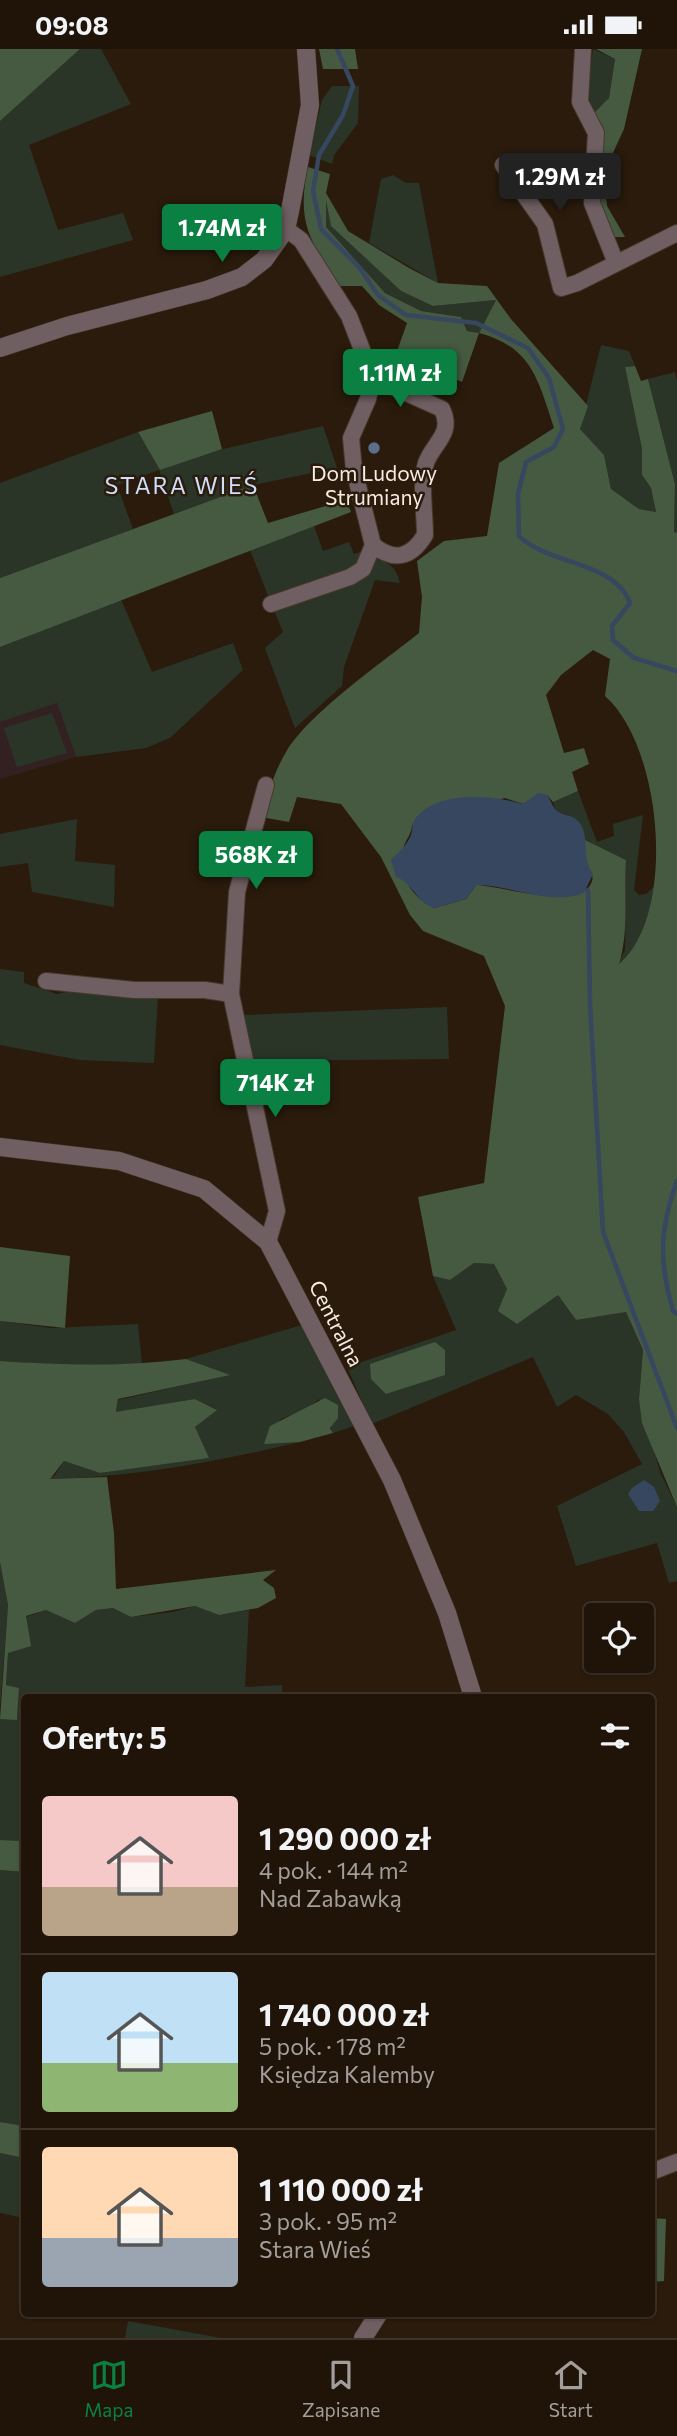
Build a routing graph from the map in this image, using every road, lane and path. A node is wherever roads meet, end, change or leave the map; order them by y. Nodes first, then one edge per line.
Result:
1 (306, 49) edge
2 (583, 49) edge
3 (503, 165) dead end
4 (286, 229) junction
5 (677, 233) edge
6 (616, 263) junction
7 (0, 348) edge
8 (373, 378) junction
9 (373, 545) junction
10 (271, 604) dead end
11 (266, 785) dead end
12 (46, 981) dead end
13 (231, 994) junction
14 (0, 1147) edge
15 (268, 1242) junction
16 (472, 1694) edge
17 (677, 2162) edge
18 (655, 2170) edge
19 (376, 2317) edge
20 (363, 2338) edge

1 - 4 street
2 - 6 street
3 - 6 street
4 - 7 street
4 - 8 street
5 - 6 street
8 - 9 street
8 - 9 street
9 - 10 street
11 - 13 street
12 - 13 street
13 - 15 street
14 - 15 street, Centralna
15 - 16 street, Centralna
17 - 18 street
19 - 20 street

